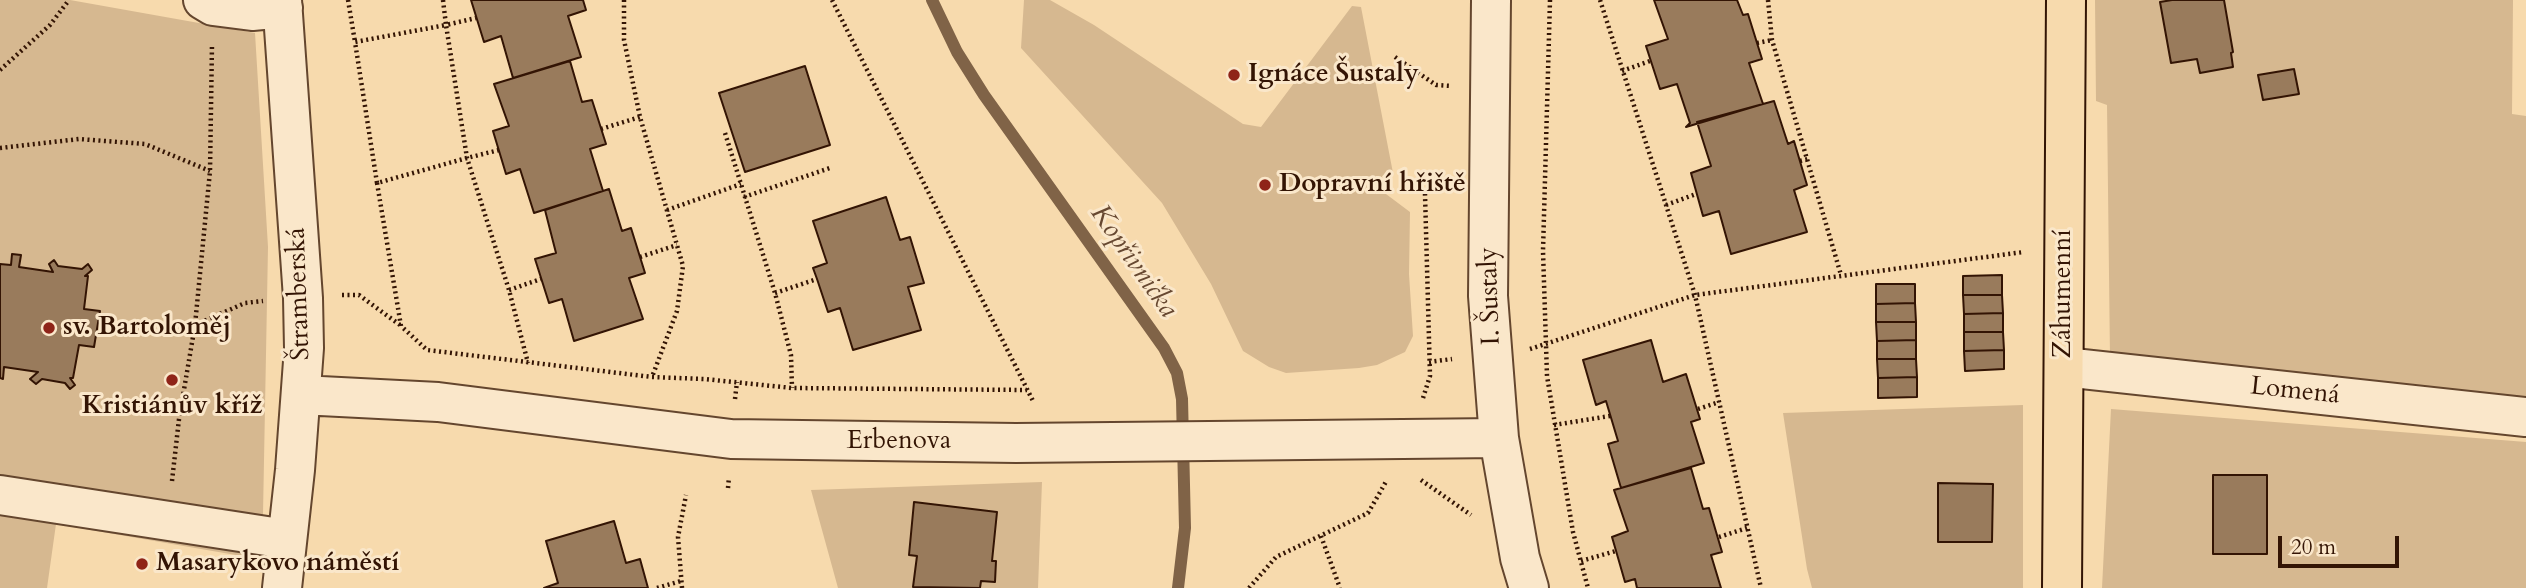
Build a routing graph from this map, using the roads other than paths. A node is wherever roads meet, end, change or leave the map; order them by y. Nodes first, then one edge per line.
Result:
1 (1491, 0) edge
2 (2066, 0) edge
3 (208, 3) edge
4 (282, 4) edge
5 (2064, 367) junction
6 (301, 396) junction
7 (2526, 417) edge
8 (1499, 438) junction
9 (0, 495) edge
10 (286, 539) junction
11 (282, 588) edge
12 (1529, 588) edge
13 (2062, 588) edge

1 - 8 street, I. Šustaly
2 - 5 main road, Záhumenní
3 - 4 street
4 - 6 street, Štramberská
5 - 7 street, Lomená
5 - 13 main road, Záhumenní
6 - 8 street, Erbenova
6 - 10 street, Štramberská
8 - 12 street, I. Šustaly
9 - 10 street
10 - 11 street, Štramberská

